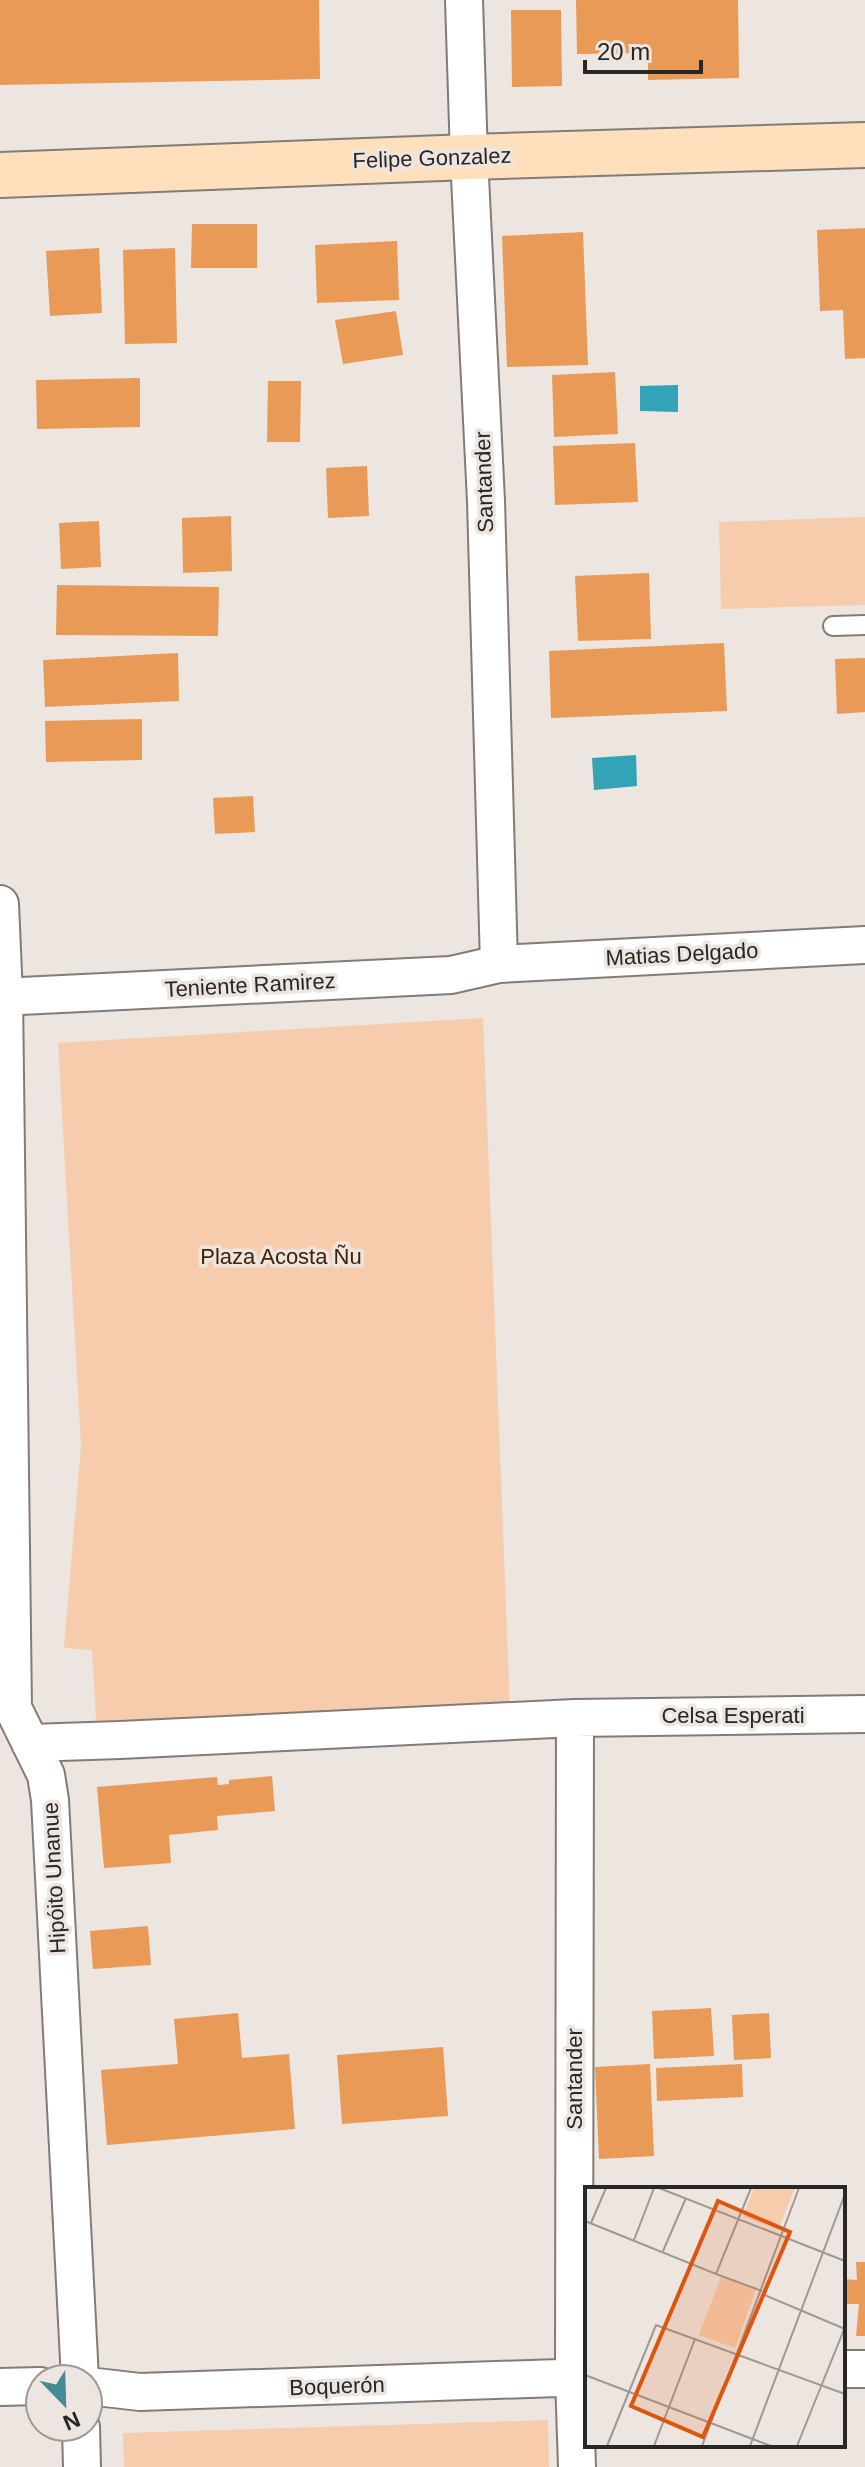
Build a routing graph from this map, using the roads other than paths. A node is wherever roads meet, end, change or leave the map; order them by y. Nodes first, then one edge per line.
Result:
1 (464, 0) edge
2 (865, 145) edge
3 (469, 157) junction
4 (0, 175) edge
5 (865, 625) edge
6 (833, 626) dead end
7 (0, 904) edge
8 (865, 945) edge
9 (499, 964) junction
10 (2, 997) edge
11 (6, 1708) edge
12 (865, 1714) edge
13 (588, 1717) junction
14 (30, 1743) junction
15 (79, 2363) edge
16 (580, 2377) edge
17 (24, 2386) edge
18 (0, 2387) edge
19 (104, 2388) edge
20 (81, 2443) edge
21 (82, 2467) edge
22 (577, 2467) edge

1 - 3 street, Santander
2 - 3 street, Felipe Gonzalez
3 - 4 street, Felipe Gonzalez
3 - 9 street, Santander
5 - 6 lane
7 - 10 street, Hipóito Unanue
8 - 9 street, Matias Delgado
9 - 10 street, Teniente Ramirez
10 - 11 street, Hipóito Unanue
11 - 14 street, Hipóito Unanue
12 - 13 street, Celsa Esperati
13 - 14 street, Celsa Esperati
13 - 16 street, Santander
14 - 15 street, Hipóito Unanue
16 - 19 street, Boquerón
16 - 22 street, Santander
17 - 18 street
20 - 21 street

